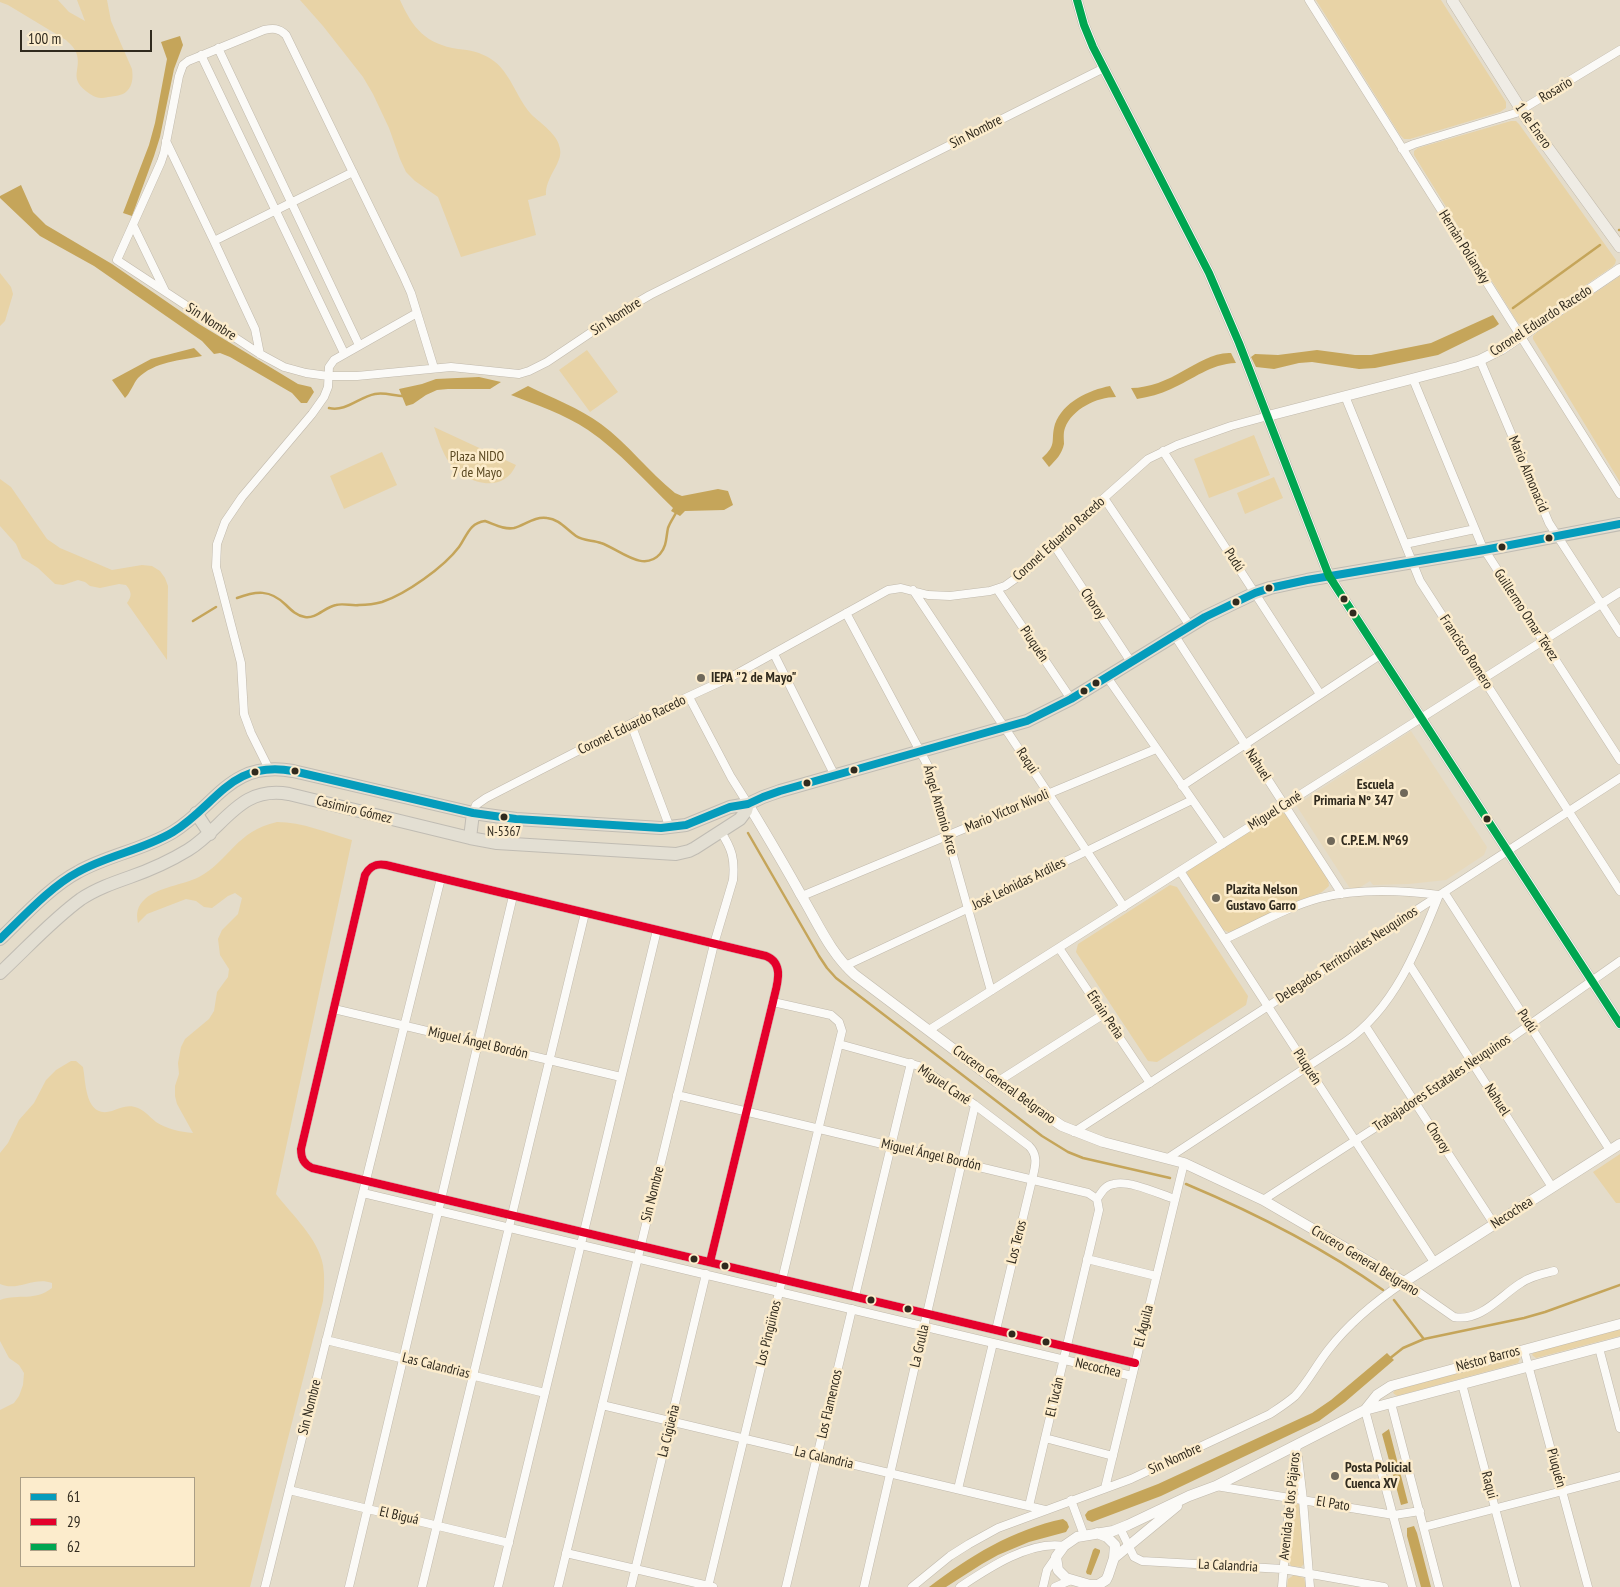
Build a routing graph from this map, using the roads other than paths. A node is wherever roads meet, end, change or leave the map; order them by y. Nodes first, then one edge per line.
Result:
1 (1077, 0) edge
2 (1309, 0) edge
3 (1452, 0) edge
4 (218, 48) junction
5 (1620, 50) edge
6 (201, 55) junction
7 (1104, 68) junction
8 (1522, 110) junction
9 (166, 141) junction
10 (1402, 149) junction
11 (353, 172) junction
12 (292, 202) junction
13 (276, 210) junction
14 (132, 225) junction
15 (214, 241) junction
16 (1620, 247) edge
17 (1620, 269) edge
18 (166, 292) junction
19 (417, 313) junction
20 (1520, 337) junction
21 (359, 345) junction
22 (344, 353) junction
23 (260, 354) junction
24 (1480, 360) junction
25 (434, 368) junction
26 (328, 376) junction
27 (1413, 379) junction
28 (1345, 396) junction
29 (1268, 416) junction
30 (1163, 451) junction
31 (1620, 494) edge
32 (1104, 498) junction
33 (1620, 524) edge
34 (1474, 529) junction
35 (1558, 536) junction
36 (1405, 544) junction
37 (1054, 545) junction
38 (1484, 550) junction
39 (1412, 563) junction
40 (1329, 576) junction
41 (997, 589) junction
42 (914, 590) junction
43 (1620, 592) edge
44 (1255, 593) junction
45 (1602, 604) junction
46 (846, 613) junction
47 (1190, 626) junction
48 (1620, 633) edge
49 (1174, 636) junction
50 (1543, 641) junction
51 (774, 654) junction
52 (1380, 655) junction
53 (1132, 662) junction
54 (1107, 677) junction
55 (1484, 679) junction
56 (1320, 694) junction
57 (689, 697) junction
58 (1071, 699) junction
59 (1422, 718) junction
60 (631, 724) junction
61 (1005, 728) junction
62 (1245, 744) junction
63 (1156, 749) junction
64 (921, 752) junction
65 (1620, 760) edge
66 (269, 769) junction
67 (835, 776) junction
68 (1620, 778) edge
69 (1182, 786) junction
70 (1049, 793) junction
71 (1192, 800) junction
72 (748, 804) junction
73 (1284, 805) junction
74 (1568, 811) junction
75 (196, 813) junction
76 (473, 813) junction
77 (670, 828) junction
78 (721, 832) junction
79 (210, 834) junction
80 (948, 835) junction
81 (470, 838) junction
82 (1222, 844) junction
83 (1086, 851) junction
84 (1507, 851) junction
85 (1180, 871) junction
86 (441, 878) junction
87 (1620, 892) edge
88 (1342, 894) junction
89 (1441, 894) junction
90 (513, 896) junction
91 (802, 896) junction
92 (1124, 907) junction
93 (967, 909) junction
94 (585, 913) junction
95 (657, 930) junction
96 (0, 939) edge
97 (1225, 939) junction
98 (714, 944) junction
99 (1060, 948) junction
100 (1620, 961) edge
101 (1409, 964) junction
102 (845, 966) junction
103 (0, 974) edge
104 (1592, 980) junction
105 (991, 991) junction
106 (773, 1002) junction
107 (1268, 1006) junction
108 (334, 1009) junction
109 (1104, 1014) junction
110 (1529, 1024) junction
111 (1620, 1024) edge
112 (404, 1026) junction
113 (1366, 1027) junction
114 (930, 1030) junction
115 (478, 1043) junction
116 (839, 1044) junction
117 (550, 1060) junction
118 (911, 1063) junction
119 (1474, 1064) junction
120 (1308, 1068) junction
121 (621, 1077) junction
122 (997, 1082) junction
123 (1150, 1083) junction
124 (677, 1095) junction
125 (1415, 1102) junction
126 (975, 1105) junction
127 (746, 1111) junction
128 (818, 1128) junction
129 (1074, 1132) junction
130 (1355, 1140) junction
131 (1620, 1144) edge
132 (891, 1146) junction
133 (1610, 1150) junction
134 (1035, 1153) joint
135 (1168, 1158) junction
136 (962, 1163) junction
137 (1184, 1164) junction
138 (366, 1180) junction
139 (1032, 1180) junction
140 (1552, 1187) junction
141 (363, 1193) junction
142 (441, 1198) junction
143 (1097, 1199) junction
144 (1175, 1199) junction
145 (1263, 1200) junction
146 (438, 1210) junction
147 (512, 1215) junction
148 (1494, 1224) junction
149 (509, 1228) junction
150 (584, 1232) junction
151 (581, 1245) junction
152 (641, 1245) junction
153 (638, 1258) junction
154 (1087, 1259) junction
155 (710, 1262) junction
156 (1434, 1262) junction
157 (1554, 1271) dead end
158 (706, 1274) junction
159 (1156, 1276) junction
160 (782, 1279) junction
161 (1404, 1282) junction
162 (779, 1292) junction
163 (856, 1296) junction
164 (852, 1309) junction
165 (927, 1313) junction
166 (1620, 1324) edge
167 (924, 1326) junction
168 (996, 1330) junction
169 (326, 1340) junction
170 (1620, 1342) edge
171 (993, 1343) junction
172 (1067, 1346) junction
173 (1599, 1348) junction
174 (1524, 1350) junction
175 (403, 1358) junction
176 (1064, 1360) junction
177 (1136, 1363) junction
178 (1529, 1366) junction
179 (473, 1375) junction
180 (1132, 1376) junction
181 (1462, 1384) junction
182 (545, 1393) junction
183 (1391, 1403) junction
184 (602, 1405) junction
185 (1365, 1410) junction
186 (671, 1422) junction
187 (1620, 1428) edge
188 (1045, 1438) junction
189 (744, 1439) junction
190 (1297, 1445) junction
191 (817, 1456) junction
192 (1113, 1456) junction
193 (890, 1474) junction
194 (1620, 1476) edge
195 (1216, 1486) junction
196 (1105, 1488) junction
197 (958, 1489) junction
198 (289, 1490) junction
199 (1562, 1491) junction
200 (1189, 1496) junction
201 (1290, 1497) junction
202 (1071, 1500) junction
203 (1303, 1500) junction
204 (1029, 1506) junction
205 (1495, 1508) junction
206 (368, 1509) junction
207 (1045, 1510) junction
208 (1420, 1511) junction
209 (1394, 1514) junction
210 (437, 1526) junction
211 (1424, 1527) junction
212 (1120, 1528) junction
213 (1097, 1533) junction
214 (1084, 1535) junction
215 (509, 1543) junction
216 (1064, 1546) junction
217 (1128, 1546) junction
218 (566, 1553) junction
219 (1056, 1557) junction
220 (1114, 1558) junction
221 (636, 1569) junction
222 (1284, 1569) junction
223 (1309, 1573) junction
224 (1071, 1580) junction
225 (1103, 1585) edge
226 (265, 1587) edge
227 (349, 1587) edge
228 (422, 1587) edge
229 (498, 1587) edge
230 (558, 1587) edge
231 (631, 1587) edge
232 (710, 1587) edge
233 (786, 1587) edge
234 (864, 1587) edge
235 (912, 1587) edge
236 (960, 1587) edge
237 (1043, 1587) edge
238 (1055, 1587) edge
239 (1282, 1587) edge
240 (1310, 1587) edge
241 (1384, 1587) edge
242 (1412, 1587) edge
243 (1439, 1587) edge
244 (1516, 1587) edge
245 (1588, 1587) edge

1 - 7 street
2 - 10 street, Hernán Poliansky
3 - 8 main road, 1 de Enero
4 - 6 street
4 - 11 street
4 - 12 street
5 - 8 street, Rosario
6 - 9 street
6 - 13 street
7 - 25 street, Sin Nombre
7 - 29 street
8 - 10 street, Rosario
8 - 16 main road, 1 de Enero
9 - 14 street
9 - 15 street
10 - 20 street, Hernán Poliansky
11 - 12 street
11 - 19 street
12 - 13 street
12 - 21 street
13 - 15 street
13 - 22 street
14 - 18 street
14 - 18 street, Sin Nombre
15 - 23 street
17 - 20 street, Coronel Eduardo Racedo
18 - 23 street, Sin Nombre
19 - 21 street
19 - 25 street
20 - 24 street, Coronel Eduardo Racedo
20 - 31 street, Hernán Poliansky
21 - 22 street
22 - 26 street
23 - 26 street, Sin Nombre
24 - 27 street, Coronel Eduardo Racedo
24 - 35 street, Mario Almonacid
25 - 26 street, Sin Nombre
26 - 66 street
27 - 28 street, Coronel Eduardo Racedo
27 - 34 street, Guillermo Omar Tévez
28 - 29 street, Coronel Eduardo Racedo
28 - 36 street, Francisco Romero
29 - 30 street, Coronel Eduardo Racedo
29 - 40 street
30 - 32 street, Coronel Eduardo Racedo
30 - 44 street, Pudú
32 - 37 street, Coronel Eduardo Racedo
32 - 47 street
33 - 35 main road, Casimiro Gómez
34 - 36 street
34 - 38 street, Guillermo Omar Tévez
35 - 38 main road, Casimiro Gómez
35 - 45 street, Mario Almonacid
36 - 39 street, Francisco Romero
37 - 41 street, Coronel Eduardo Racedo
37 - 53 street, Choroy
38 - 39 main road, Casimiro Gómez
38 - 50 street, Guillermo Omar Tévez
39 - 40 main road, Casimiro Gómez
39 - 55 street, Francisco Romero
40 - 44 main road, Casimiro Gómez
40 - 52 street
41 - 42 street, Coronel Eduardo Racedo
41 - 58 street, Piuquén
42 - 46 street, Coronel Eduardo Racedo
42 - 61 street, Raqui
43 - 45 street, Miguel Cané
44 - 47 main road, Casimiro Gómez
44 - 56 street, Pudú
45 - 48 street, Mario Almonacid
45 - 50 street, Miguel Cané
46 - 51 street, Coronel Eduardo Racedo
46 - 64 street, Ángel Antonio Arce
47 - 49 main road, Casimiro Gómez
49 - 53 main road, Casimiro Gómez
49 - 62 street, Nahuel
50 - 55 street, Miguel Cané
50 - 65 street, Guillermo Omar Tévez
51 - 57 street, Coronel Eduardo Racedo
51 - 67 street
52 - 56 street
52 - 59 street
53 - 54 main road, Casimiro Gómez
54 - 58 main road, Casimiro Gómez
54 - 63 street
55 - 59 street, Miguel Cané
55 - 74 street, Francisco Romero
56 - 62 street
57 - 60 street, Coronel Eduardo Racedo
57 - 72 street, Crucero General Belgrano
58 - 61 main road, Casimiro Gómez
59 - 73 street, Miguel Cané
59 - 84 street
60 - 76 street, Coronel Eduardo Racedo
60 - 77 street
61 - 64 main road, Casimiro Gómez
61 - 70 street, Raqui
62 - 69 street
62 - 73 street, Nahuel
63 - 69 street
63 - 70 street, Mario Víctor Nívoli
64 - 67 main road, Casimiro Gómez
64 - 80 street, Ángel Antonio Arce
66 - 75 main road, Casimiro Gómez
66 - 76 main road, Casimiro Gómez
67 - 72 main road, Casimiro Gómez
68 - 74 street, Delegados Territoriales Neuquinos
69 - 71 street
70 - 80 street, Mario Víctor Nívoli
70 - 83 street, Raqui
71 - 82 street
71 - 83 street, José Leónidas Ardiles
72 - 77 main road, Casimiro Gómez
72 - 78 main road, Casimiro Gómez
72 - 91 street, Crucero General Belgrano
73 - 82 street, Miguel Cané
73 - 88 street, Nahuel
74 - 84 street, Delegados Territoriales Neuquinos
74 - 87 street, Francisco Romero
75 - 79 main road
75 - 96 main road, Casimiro Gómez
76 - 77 main road, Casimiro Gómez
76 - 81 main road
78 - 81 main road, Casimiro Gómez
78 - 98 street, Sin Nombre
79 - 81 main road, Casimiro Gómez
79 - 103 main road, Casimiro Gómez
80 - 91 street, Mario Víctor Nívoli
80 - 93 street, Ángel Antonio Arce
82 - 85 street, Miguel Cané
83 - 92 street, Raqui
83 - 93 street, José Leónidas Ardiles
84 - 89 street, Delegados Territoriales Neuquinos
84 - 104 street
85 - 92 street, Miguel Cané
85 - 97 street, Piuquén
86 - 90 street
86 - 108 street
86 - 112 street, Sin Nombre
88 - 89 street
88 - 97 street
89 - 101 street
89 - 107 street, Delegados Territoriales Neuquinos
89 - 110 street, Pudú
90 - 94 street
90 - 115 street
91 - 102 street, Crucero General Belgrano
92 - 99 street, Miguel Cané
93 - 102 street, José Leónidas Ardiles
93 - 105 street, Ángel Antonio Arce
94 - 95 street
94 - 117 street
95 - 98 street
95 - 121 street
97 - 107 street, Piuquén
98 - 106 street
98 - 124 street, Sin Nombre
99 - 105 street, Miguel Cané
99 - 109 street, Efrain Peña
100 - 104 street, Trabajadores Estatales Neuquinos
101 - 113 street
101 - 119 street, Nahuel
102 - 114 street, Crucero General Belgrano
104 - 110 street, Trabajadores Estatales Neuquinos
104 - 111 street
105 - 114 street, Miguel Cané
106 - 116 street, Los Pingüinos
106 - 127 street
107 - 120 street, Piuquén
107 - 123 street, Delegados Territoriales Neuquinos
108 - 112 street, Miguel Ángel Bordón
108 - 138 street, Necochea
109 - 122 street
109 - 123 street, Efrain Peña
110 - 119 street, Trabajadores Estatales Neuquinos
110 - 133 street, Pudú
112 - 115 street, Miguel Ángel Bordón
112 - 138 street, Sin Nombre
113 - 120 street
113 - 125 street, Choroy
114 - 122 street, Crucero General Belgrano
115 - 117 street, Miguel Ángel Bordón
115 - 142 street
116 - 118 street, Miguel Cané
116 - 128 street, Los Pingüinos
117 - 121 street, Miguel Ángel Bordón
117 - 147 street
118 - 126 street, Miguel Cané
118 - 132 street
119 - 125 street, Trabajadores Estatales Neuquinos
119 - 140 street, Nahuel
120 - 130 street, Piuquén
120 - 135 street
121 - 150 street
122 - 129 street, Crucero General Belgrano
123 - 129 street, Delegados Territoriales Neuquinos
124 - 127 street, Miguel Ángel Bordón
124 - 152 street, Sin Nombre
125 - 130 street, Trabajadores Estatales Neuquinos
125 - 148 street, Choroy
126 - 134 street, Miguel Cané
126 - 136 street, La Grulla
127 - 128 street, Miguel Ángel Bordón
127 - 155 street
128 - 132 street, Miguel Ángel Bordón
128 - 160 street, Los Pingüinos
129 - 135 street, Crucero General Belgrano
130 - 145 street, Trabajadores Estatales Neuquinos
130 - 156 street, Piuquén
131 - 133 street, Necochea
132 - 136 street, Miguel Ángel Bordón
132 - 163 street
133 - 140 street, Necochea
134 - 139 street, Los Teros
135 - 137 street, Crucero General Belgrano
136 - 139 street, Miguel Ángel Bordón
136 - 165 street, La Grulla
137 - 144 street, El Águila
137 - 145 street, Crucero General Belgrano
138 - 141 street, Sin Nombre
138 - 142 street, Necochea
139 - 143 street, Miguel Ángel Bordón
139 - 168 street, Los Teros
140 - 148 street, Necochea
141 - 146 street, Necochea
141 - 169 street, Sin Nombre
142 - 146 street
142 - 147 street, Necochea
143 - 144 street
143 - 154 street, El Tucán
144 - 159 street, El Águila
145 - 161 street, Crucero General Belgrano
146 - 149 street, Necochea
146 - 175 street
147 - 149 street
147 - 150 street, Necochea
148 - 156 street, Necochea
149 - 151 street, Necochea
149 - 179 street
150 - 151 street
150 - 152 street, Necochea
151 - 153 street, Necochea
151 - 182 street
152 - 153 street, Sin Nombre
152 - 155 street, Necochea
153 - 158 street, Necochea
153 - 184 street, Sin Nombre
154 - 159 street
154 - 172 street, El Tucán
155 - 160 street, Necochea
156 - 161 street, Necochea
157 - 161 street, Crucero General Belgrano
158 - 162 street, Necochea
158 - 186 street, La Cigüeña
159 - 177 street, El Águila
160 - 162 street, Los Pingüinos
160 - 163 street, Necochea
161 - 196 street, Sin Nombre
162 - 164 street, Necochea
162 - 189 street, Los Pingüinos
163 - 165 street, Necochea
164 - 167 street, Necochea
164 - 191 street, Los Flamencos
165 - 167 street, La Grulla
165 - 168 street, Necochea
166 - 174 street, Néstor Barros
167 - 171 street, Necochea
167 - 193 street, La Grulla
168 - 172 street, Necochea
169 - 175 street, Las Calandrias
169 - 198 street, Sin Nombre
170 - 173 street, Néstor Barros
171 - 176 street, Necochea
171 - 197 street
172 - 176 street, El Tucán
172 - 177 street, Necochea
173 - 178 street, Néstor Barros
173 - 187 street
174 - 178 street, Piuquén
174 - 185 street, Néstor Barros
175 - 179 street, Las Calandrias
175 - 206 street
176 - 180 street, Necochea
176 - 188 street, El Tucán
177 - 180 street, El Águila
178 - 181 street, Néstor Barros
178 - 199 street, Piuquén
179 - 182 street, Las Calandrias
179 - 210 street
180 - 192 street, El Águila
181 - 183 street, Néstor Barros
181 - 205 street, Raqui
182 - 215 street
183 - 185 street, Néstor Barros
183 - 208 street
184 - 186 street, La Calandria
184 - 218 street, Sin Nombre
185 - 190 street, Néstor Barros
185 - 209 street
186 - 189 street, La Calandria
186 - 221 street, La Cigüeña
188 - 192 street
188 - 204 street, El Tucán
189 - 191 street, La Calandria
189 - 232 street, Los Pingüinos
190 - 195 street, Néstor Barros
190 - 201 street, Avenida de los Pájaros
190 - 203 street, Avenida de los Pájaros
191 - 193 street, La Calandria
191 - 233 street, Los Flamencos
192 - 196 street, El Águila
193 - 197 street, La Calandria
193 - 234 street, La Grulla
194 - 199 street
195 - 200 street, Néstor Barros
195 - 201 street, El Pato
196 - 202 street, Sin Nombre
197 - 204 street, La Calandria
198 - 206 street, El Biguá
198 - 226 street, Sin Nombre
199 - 205 street
199 - 245 street, Piuquén
200 - 212 street, Néstor Barros
200 - 217 street, Néstor Barros
201 - 203 street, El Pato
201 - 222 street, Avenida de los Pájaros
202 - 207 street, Sin Nombre
202 - 214 street
203 - 209 street, El Pato
203 - 223 street, Avenida de los Pájaros
204 - 207 street, La Calandria
205 - 211 street
205 - 244 street, Raqui
206 - 210 street, El Biguá
206 - 227 street
207 - 235 street, Sin Nombre
208 - 209 street, El Pato
208 - 211 street
209 - 242 street
210 - 215 street, El Biguá
210 - 228 street
211 - 243 street
212 - 213 street, Néstor Barros
212 - 217 street, La Calandria
213 - 214 street, Néstor Barros
213 - 220 street
214 - 216 street, Néstor Barros
215 - 229 street
216 - 219 street, Néstor Barros
216 - 236 street, Néstor Barros
217 - 220 street, Néstor Barros
217 - 222 street, La Calandria
218 - 221 street
218 - 230 street, Sin Nombre
219 - 224 street
219 - 237 street
220 - 225 street, Néstor Barros
221 - 231 street, La Cigüeña
221 - 232 street
222 - 223 street, La Calandria
222 - 239 street, Avenida de los Pájaros
223 - 240 street, Avenida de los Pájaros
223 - 241 street, La Calandria
224 - 225 street, Néstor Barros
224 - 238 street

